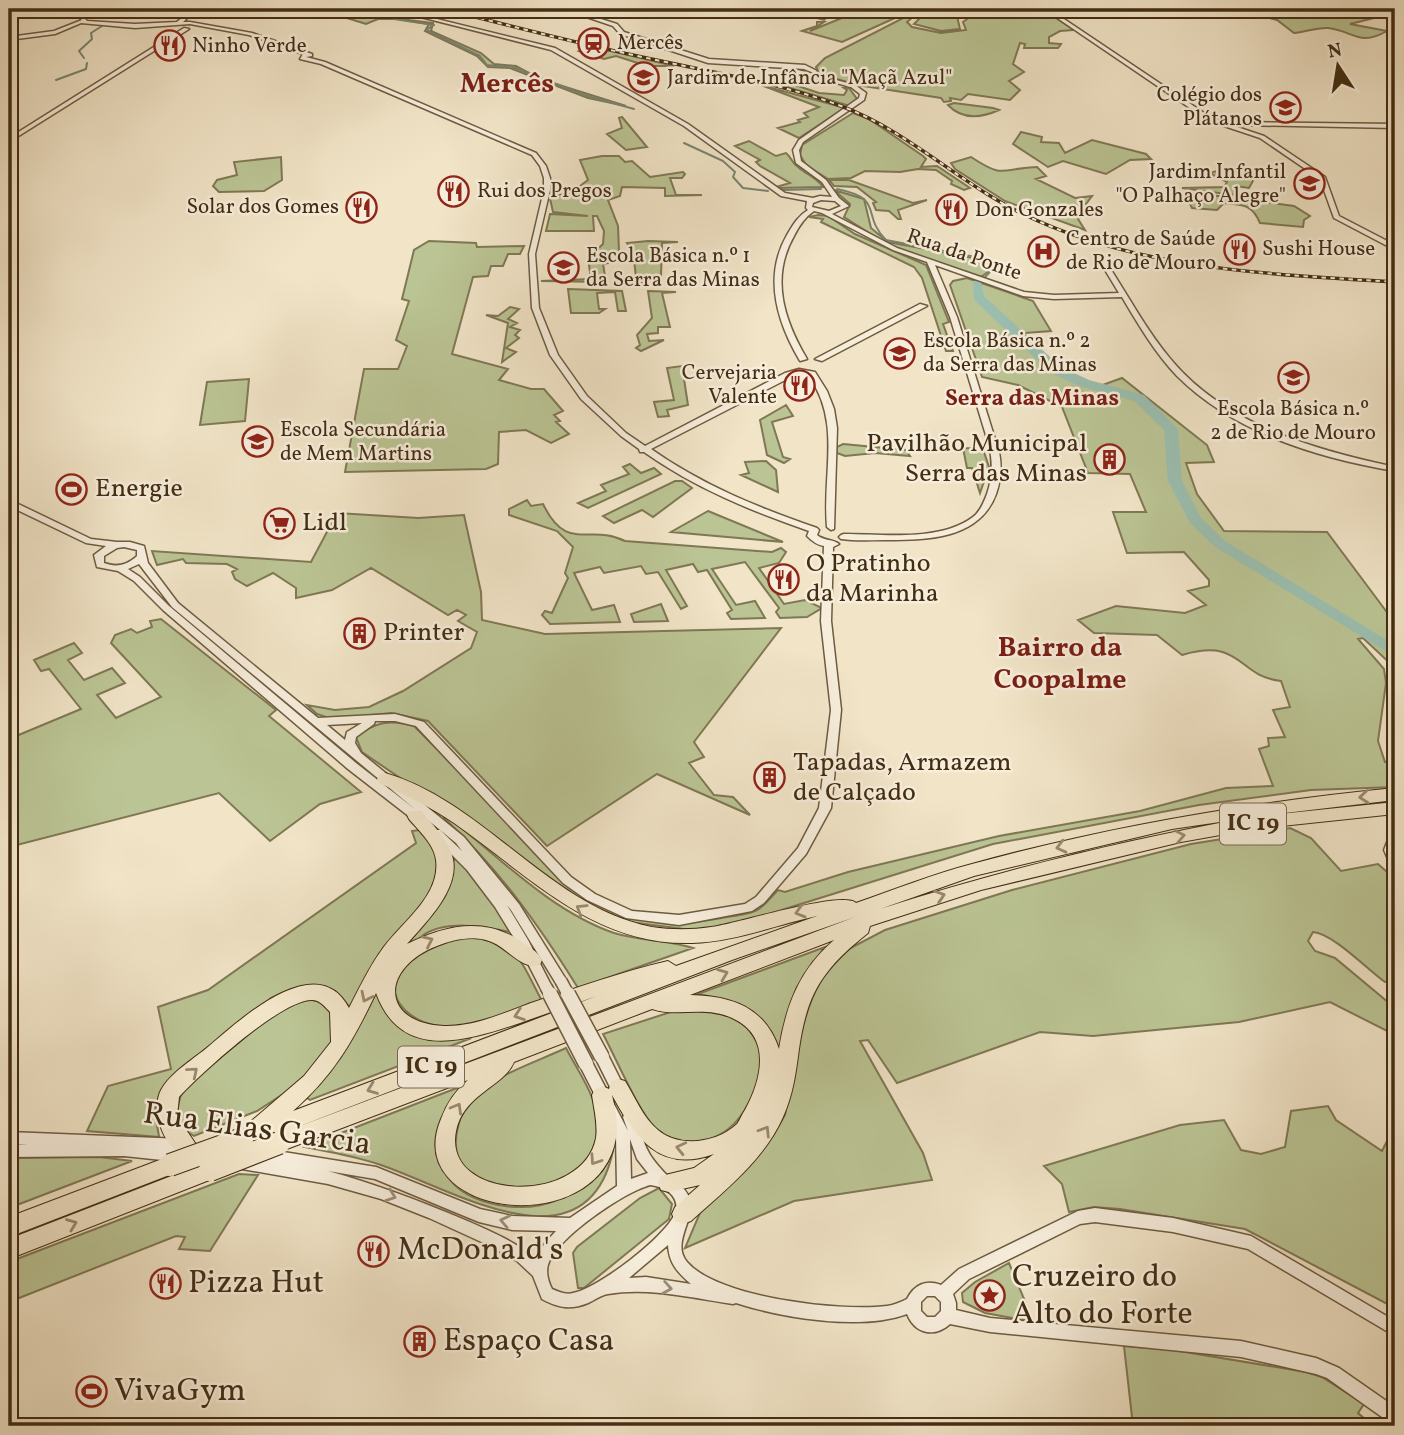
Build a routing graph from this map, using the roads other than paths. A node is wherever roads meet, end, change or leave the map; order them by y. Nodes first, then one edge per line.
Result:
1 (73, 9) edge
2 (197, 9) edge
3 (391, 9) edge
4 (567, 9) edge
5 (1046, 9) edge
6 (84, 21) junction
7 (190, 27) junction
8 (173, 28) junction
9 (630, 28) junction
10 (618, 30) junction
11 (657, 37) junction
12 (9, 39) edge
13 (647, 40) junction
14 (683, 53) junction
15 (794, 69) junction
16 (815, 74) junction
17 (1263, 126) junction
18 (1395, 126) edge
19 (1244, 128) junction
20 (1259, 136) junction
21 (9, 140) edge
22 (828, 188) junction
23 (816, 199) junction
24 (837, 199) junction
25 (812, 210) junction
26 (840, 216) junction
27 (1395, 248) edge
28 (1107, 261) dead end
29 (930, 262) junction
30 (951, 269) junction
31 (971, 276) junction
32 (942, 281) junction
33 (1125, 295) junction
34 (923, 306) dead end
35 (803, 359) junction
36 (818, 359) junction
37 (799, 371) junction
38 (812, 374) junction
39 (643, 450) junction
40 (1395, 469) edge
41 (9, 503) edge
42 (831, 527) junction
43 (814, 530) junction
44 (844, 537) junction
45 (89, 541) junction
46 (830, 544) junction
47 (117, 545) junction
48 (99, 555) junction
49 (142, 557) junction
50 (121, 569) junction
51 (171, 607) junction
52 (382, 718) junction
53 (317, 721) junction
54 (357, 756) junction
55 (385, 779) junction
56 (1395, 794) edge
57 (1395, 808) edge
58 (415, 815) junction
59 (1395, 835) edge
60 (1395, 863) edge
61 (871, 911) junction
62 (725, 955) junction
63 (533, 960) junction
64 (636, 1007) junction
65 (341, 1044) junction
66 (515, 1054) junction
67 (610, 1091) junction
68 (744, 1130) junction
69 (9, 1138) edge
70 (244, 1138) junction
71 (187, 1146) junction
72 (9, 1152) edge
73 (376, 1173) junction
74 (666, 1181) junction
75 (358, 1184) junction
76 (624, 1190) junction
77 (681, 1218) junction
78 (573, 1225) junction
79 (9, 1227) edge
80 (9, 1249) edge
81 (539, 1272) junction
82 (600, 1290) junction
83 (942, 1294) junction
84 (739, 1297) junction
85 (912, 1304) junction
86 (948, 1316) junction
87 (1395, 1329) edge
88 (1395, 1416) edge

1 - 6 street
2 - 7 street
2 - 8 street
3 - 23 street
4 - 9 street
4 - 10 street
5 - 19 street
6 - 8 street
6 - 12 street
7 - 8 street
7 - 8 street
7 - 39 street
8 - 21 street
9 - 10 street
9 - 11 street
10 - 13 street
11 - 13 street
11 - 14 street
13 - 14 street
14 - 15 street
15 - 16 street
15 - 16 street
16 - 22 street
17 - 18 street
17 - 19 street
17 - 20 street
19 - 20 street
20 - 27 street
22 - 23 street
22 - 24 street
23 - 24 street
23 - 25 street
24 - 26 street
25 - 26 street, Rua da Ponte
25 - 35 street
26 - 29 street, Rua da Ponte
28 - 33 street
29 - 30 street, Rua da Ponte
29 - 32 street
30 - 31 street, Rua da Ponte
30 - 32 street
31 - 32 street
31 - 33 street, Rua da Ponte
32 - 44 street
33 - 40 street
34 - 36 street
35 - 36 street
35 - 37 street
36 - 38 street
37 - 38 street
37 - 39 street
38 - 42 street
39 - 43 street
41 - 45 street
42 - 43 street
42 - 44 street
43 - 46 street
44 - 46 street
45 - 47 street
45 - 48 street
46 - 52 street
47 - 48 street
47 - 49 street
48 - 50 street
49 - 50 street
49 - 51 street
50 - 51 street
51 - 53 street
51 - 58 street
52 - 53 street
52 - 54 street
53 - 54 street
54 - 55 street
61 -> 55 highway
55 - 67 street, bridge
56 -> 61 highway, IC 19
61 -> 57 highway, IC 19
58 - 63 street
58 -> 65 highway
59 - 60 street
61 - 62 highway, IC 19
64 -> 61 highway, IC 19
77 -> 61 highway
62 -> 63 highway
62 -> 70 highway, IC 19
63 - 67 street, bridge
64 - 66 highway, IC 19
64 - 68 highway
65 - 70 highway
71 -> 65 highway
67 -> 66 highway
80 -> 66 highway, IC 19, bridge
68 -> 67 highway
67 - 74 street
67 - 76 street
68 - 74 highway
69 - 71 street, Rua Elias Garcia
70 - 79 highway, IC 19, bridge
71 - 73 street, Rua Elias Garcia
72 - 75 street, Rua Elias Garcia
73 - 75 street
78 -> 73 street, Rua Elias Garcia
74 - 76 street
74 - 77 street
75 -> 81 street, Rua Elias Garcia
76 - 78 street
77 - 82 street
77 - 84 street
78 - 81 street
81 - 82 street, Rua Elias Garcia
82 -> 84 street
83 - 85 street
83 - 86 street
83 - 87 street
84 - 85 street
85 - 86 street
86 - 88 street

